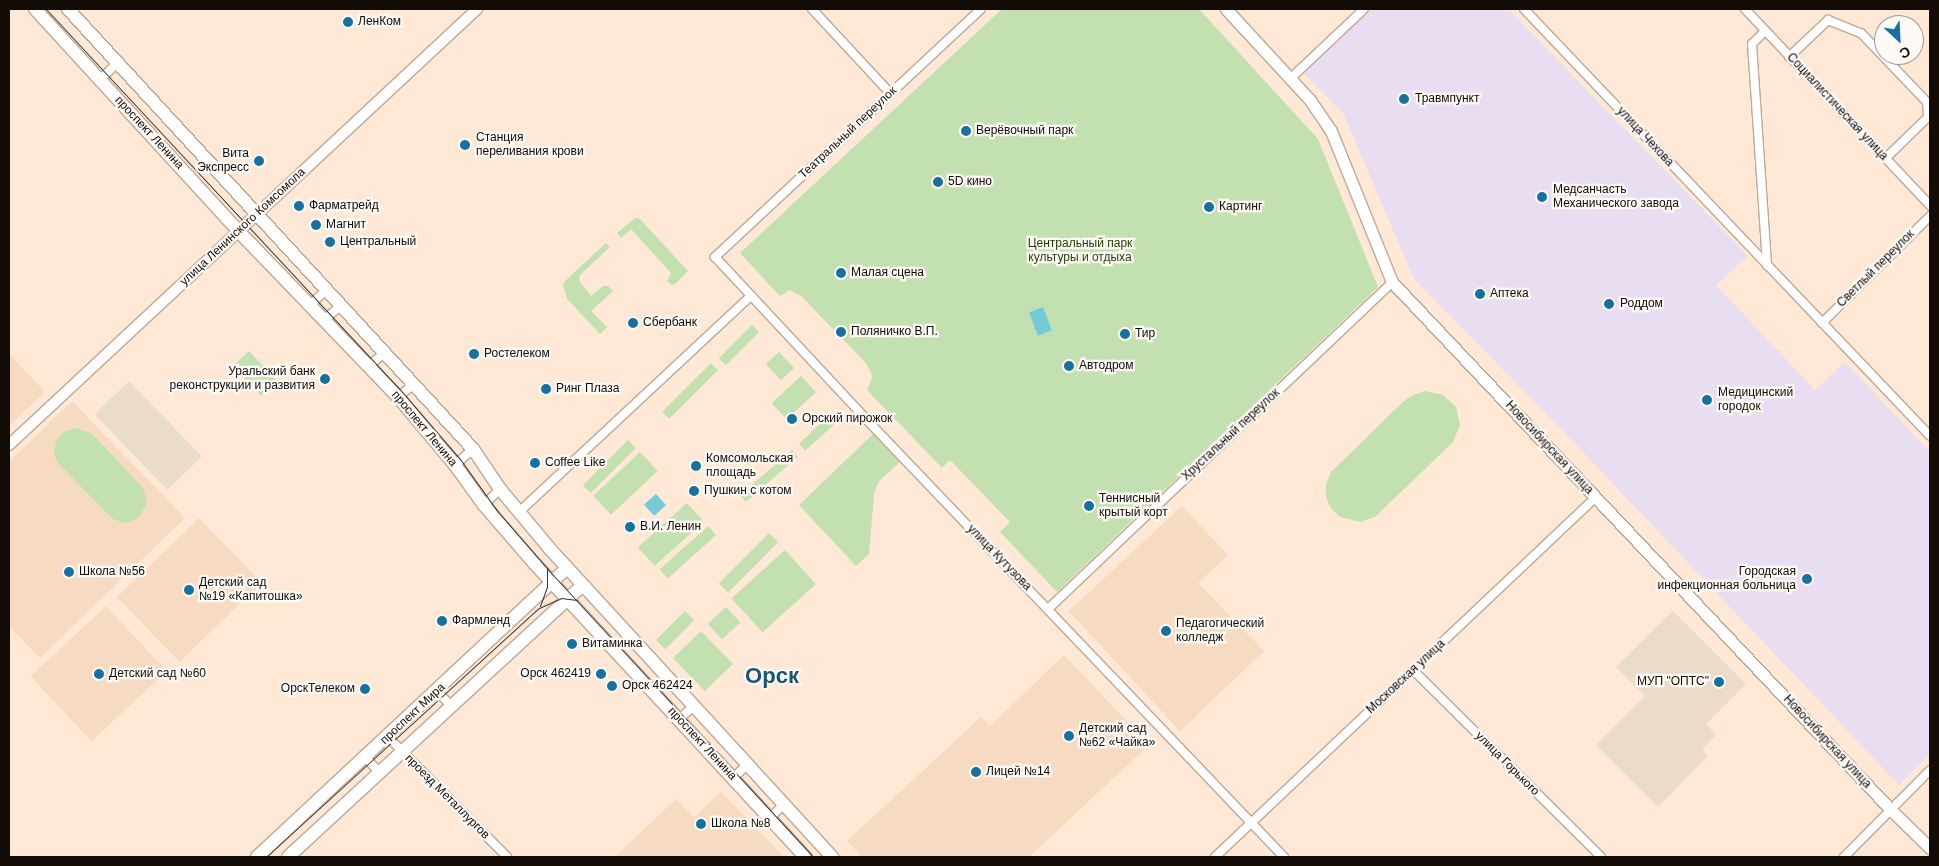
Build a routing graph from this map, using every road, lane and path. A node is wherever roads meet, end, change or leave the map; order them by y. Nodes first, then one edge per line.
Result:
1 (35, 9) edge
2 (68, 9) edge
3 (477, 9) edge
4 (812, 9) edge
5 (981, 9) edge
6 (1226, 9) edge
7 (1364, 9) edge
8 (1524, 9) edge
9 (1745, 9) edge
10 (1765, 30) junction
11 (1789, 57) junction
12 (118, 62) junction
13 (1291, 78) junction
14 (100, 80) junction
15 (890, 93) junction
16 (1886, 158) junction
17 (1930, 205) edge
18 (257, 213) junction
19 (1930, 216) edge
20 (239, 231) junction
21 (715, 257) joint
22 (1767, 265) junction
23 (1392, 282) junction
24 (327, 289) junction
25 (750, 296) junction
26 (341, 304) junction
27 (310, 305) junction
28 (324, 320) junction
29 (1822, 323) junction
30 (384, 352) junction
31 (369, 366) junction
32 (414, 384) junction
33 (398, 397) junction
34 (1930, 436) edge
35 (9, 445) edge
36 (473, 449) junction
37 (455, 465) junction
38 (500, 489) junction
39 (1596, 497) junction
40 (484, 505) junction
41 (519, 512) junction
42 (567, 568) junction
43 (552, 583) junction
44 (583, 585) junction
45 (568, 599) junction
46 (1048, 609) junction
47 (1413, 670) junction
48 (437, 691) junction
49 (452, 707) junction
50 (693, 707) junction
51 (679, 719) junction
52 (388, 738) junction
53 (402, 752) junction
54 (366, 758) junction
55 (746, 766) junction
56 (1930, 770) edge
57 (380, 773) junction
58 (733, 778) junction
59 (783, 805) junction
60 (1890, 809) junction
61 (770, 818) junction
62 (1251, 823) junction
63 (1930, 848) edge
64 (258, 857) edge
65 (288, 857) edge
66 (507, 857) edge
67 (805, 857) edge
68 (832, 857) edge
69 (1215, 857) edge
70 (1284, 857) edge
71 (1601, 857) edge
72 (1844, 857) edge

1 - 14 main road, проспект Ленина
2 - 12 main road, проспект Ленина
3 - 18 street, улица Ленинского Комсомола
4 - 15 street
5 - 15 street, Театральный переулок
6 - 13 main road, Новосибирская улица
7 - 13 street
8 - 22 street, улица Чехова
9 - 10 street, Социалистическая улица
10 - 11 street, Социалистическая улица
10 - 22 street
11 - 16 street, Социалистическая улица
11 - 16 street
12 - 14 street
12 - 18 main road, проспект Ленина
13 - 23 main road, Новосибирская улица
14 - 20 main road, проспект Ленина
15 - 21 street, Театральный переулок
16 - 17 street, Социалистическая улица
18 - 20 street, улица Ленинского Комсомола
18 - 24 main road, проспект Ленина
19 - 29 street, Светлый переулок
20 - 27 main road, проспект Ленина
20 - 35 street, улица Ленинского Комсомола
21 - 25 street, улица Кутузова
22 - 29 street, улица Чехова
23 - 39 main road, Новосибирская улица
23 - 46 street, Хрустальный переулок
24 - 26 main road, проспект Ленина
24 - 27 street
25 - 41 street
25 - 46 street, улица Кутузова
26 - 28 street
26 - 30 main road, проспект Ленина
27 - 28 main road, проспект Ленина
28 - 31 main road, проспект Ленина
29 - 34 street, улица Чехова
30 - 31 street
30 - 32 main road, проспект Ленина
31 - 33 main road, проспект Ленина
32 - 33 street
32 - 36 main road, проспект Ленина
33 - 37 main road, проспект Ленина
36 - 37 street
36 - 38 main road, проспект Ленина
37 - 40 main road, проспект Ленина
38 - 40 street
38 - 41 main road, проспект Ленина
39 - 47 street, Московская улица
39 - 60 main road, Новосибирская улица
40 - 43 main road, проспект Ленина
41 - 42 main road, проспект Ленина
42 - 43 main road, проспект Мира
42 - 44 main road, проспект Ленина
43 - 45 main road, проспект Ленина
43 - 48 main road, проспект Мира
44 - 45 main road, проспект Мира
44 - 50 main road, проспект Ленина
45 - 49 main road, проспект Мира
45 - 51 main road, проспект Ленина
46 - 62 street, улица Кутузова
47 - 62 street, Московская улица
47 - 71 street, улица Горького
48 - 49 street
48 - 52 main road, проспект Мира
49 - 53 main road, проспект Мира
50 - 51 street
50 - 55 main road, проспект Ленина
51 - 58 main road, проспект Ленина
52 - 53 street, проезд Металлургов
52 - 54 main road, проспект Мира
53 - 57 main road, проспект Мира
53 - 66 street, проезд Металлургов
54 - 57 street
54 - 64 main road, проспект Мира
55 - 58 street
55 - 59 main road, проспект Ленина
56 - 60 street
57 - 65 main road, проспект Мира
58 - 61 main road, проспект Ленина
59 - 61 street
59 - 68 main road, проспект Ленина
60 - 63 main road, Новосибирская улица
60 - 72 street
61 - 67 main road, проспект Ленина
62 - 69 street, Московская улица
62 - 70 street, улица Кутузова

